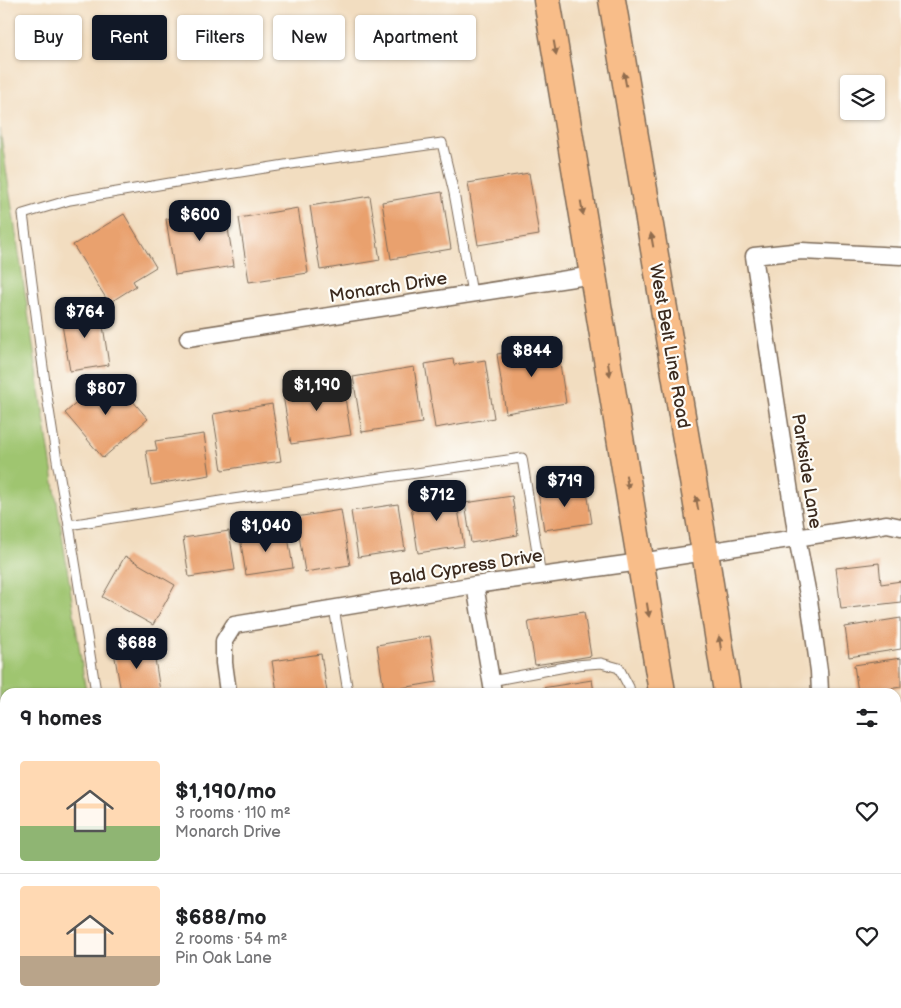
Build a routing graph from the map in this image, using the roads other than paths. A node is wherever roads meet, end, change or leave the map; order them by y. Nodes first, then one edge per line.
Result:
1 (547, 0) edge
2 (612, 0) edge
3 (901, 256) edge
4 (593, 275) junction
5 (472, 294) junction
6 (188, 338) dead end
7 (69, 525) junction
8 (901, 527) edge
9 (797, 538) junction
10 (705, 552) junction
11 (640, 562) junction
12 (541, 576) junction
13 (475, 585) junction
14 (334, 608) junction
15 (492, 687) edge
16 (95, 688) edge
17 (227, 688) edge
18 (347, 688) edge
19 (629, 688) edge
20 (661, 688) edge
21 (727, 688) edge
22 (820, 688) edge

1 -> 4 main road
10 -> 2 main road, West Belt Line Road
3 - 9 street, Parkside Lane
4 - 5 street, Monarch Drive
4 -> 11 main road
5 - 6 street, Monarch Drive
5 - 7 lane
7 - 12 lane
7 - 16 lane
8 - 9 street, Bald Cypress Drive
9 - 10 street, Bald Cypress Drive
9 - 22 street, Parkside Lane
10 - 11 street, Bald Cypress Drive
21 -> 10 main road, West Belt Line Road
11 - 12 street, Bald Cypress Drive
11 -> 20 main road
12 - 13 street, Bald Cypress Drive
13 - 14 street, Bald Cypress Drive
13 - 15 street
14 - 17 street, Bald Cypress Drive
14 - 18 lane
15 - 19 lane

